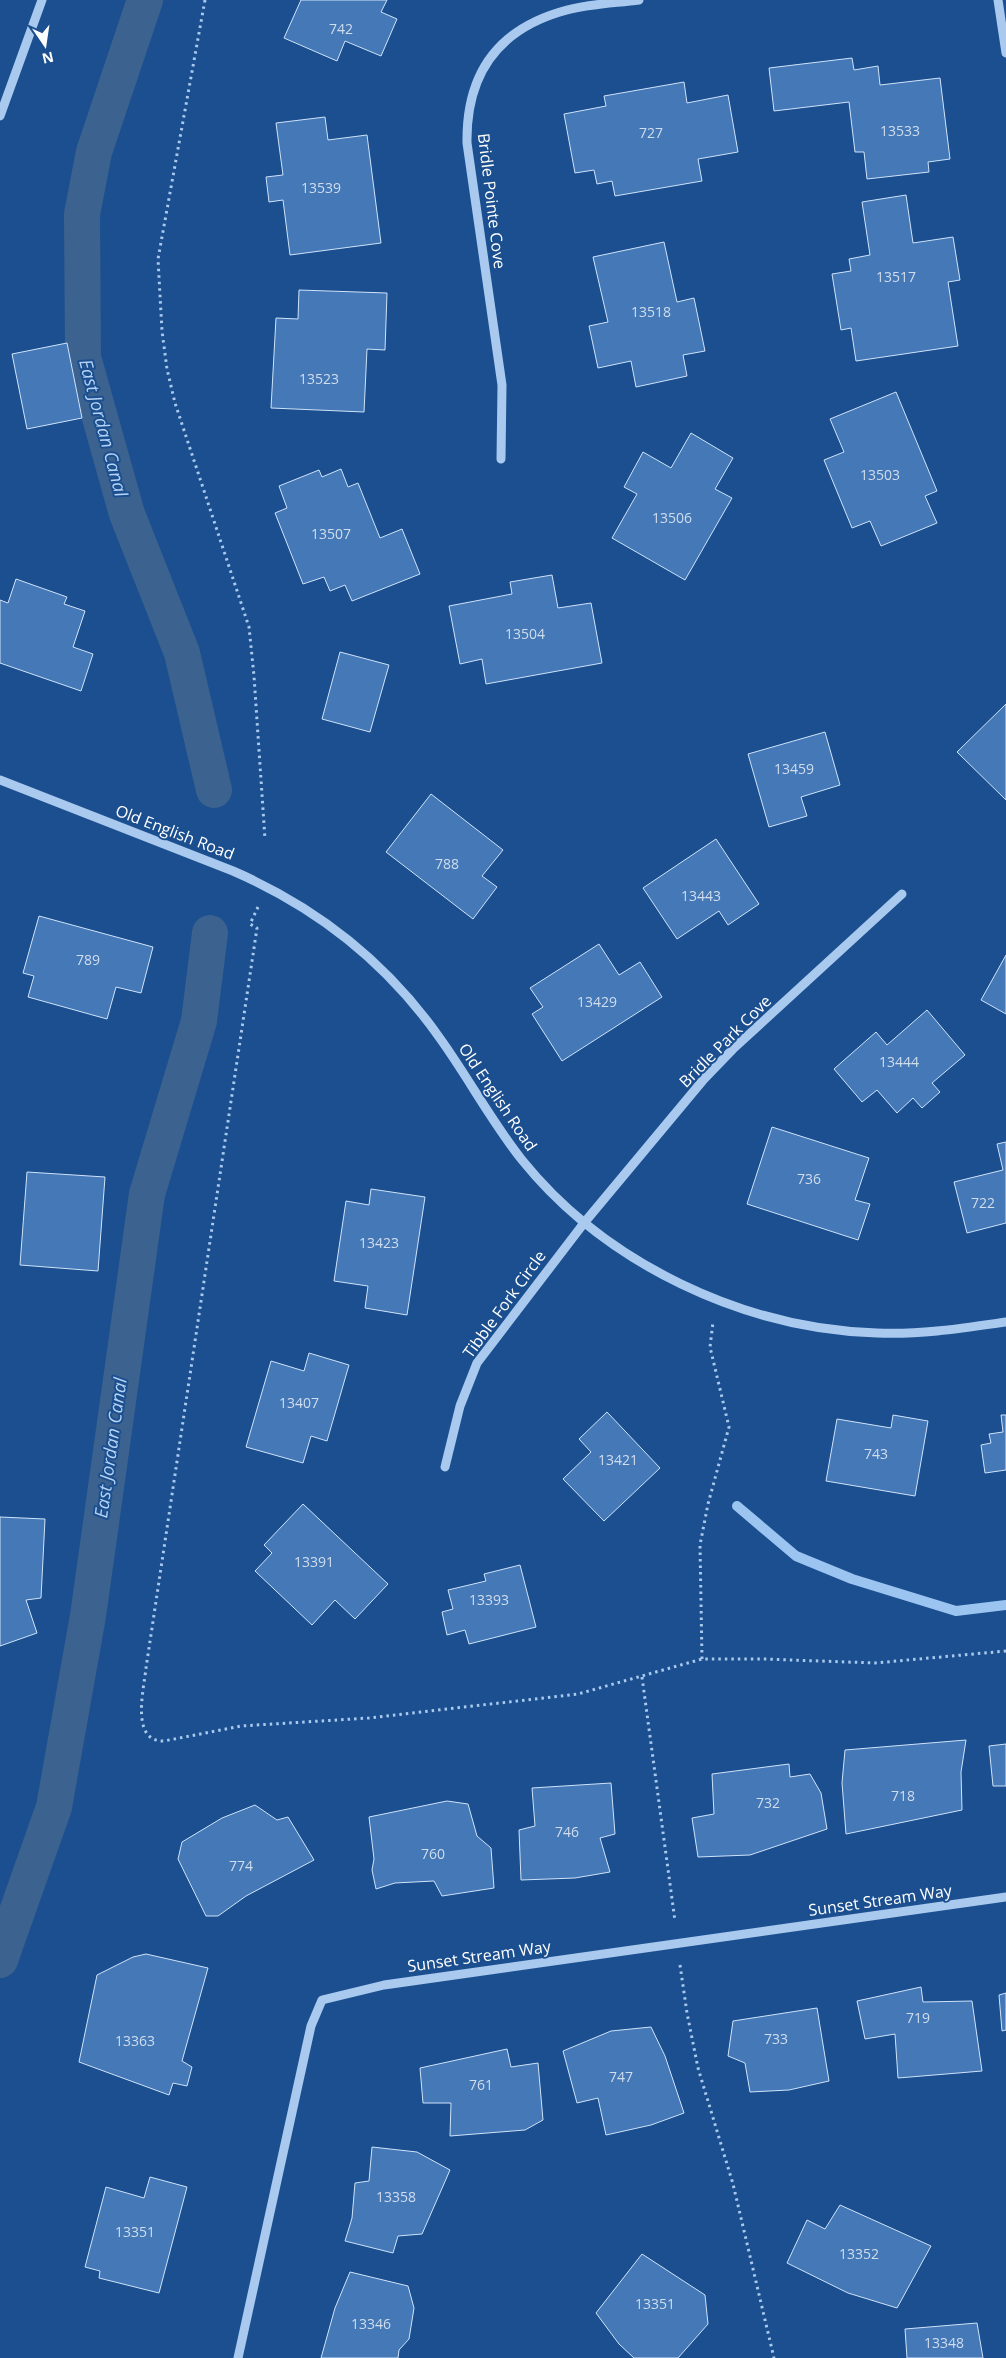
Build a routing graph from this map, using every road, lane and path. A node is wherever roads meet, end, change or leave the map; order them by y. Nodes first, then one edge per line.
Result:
1 (42, 0) edge
2 (205, 0) edge
3 (640, 0) edge
4 (998, 0) edge
5 (1006, 53) edge
6 (0, 116) edge
7 (501, 459) dead end
8 (0, 780) edge
9 (265, 839) dead end
10 (902, 894) dead end
11 (250, 924) dead end
12 (584, 1223) junction
13 (717, 1300) junction
14 (1006, 1322) edge
15 (446, 1467) dead end
16 (1006, 1651) edge
17 (702, 1659) junction
18 (642, 1676) junction
19 (1006, 1898) edge
20 (675, 1922) dead end
21 (680, 1964) dead end
22 (238, 2358) edge
23 (774, 2358) edge

1 - 6 street
2 - 9 path
3 - 7 street, Bridle Pointe Cove
4 - 5 street
8 - 12 street, Old English Road
10 - 12 street, Bridle Park Cove
11 - 18 path
12 - 13 street, Old English Road
12 - 15 street, Tibble Fork Circle
13 - 14 street, Old English Road
13 - 17 path
16 - 17 path
17 - 18 path
18 - 20 path
19 - 22 street, Sunset Stream Way
21 - 23 path

